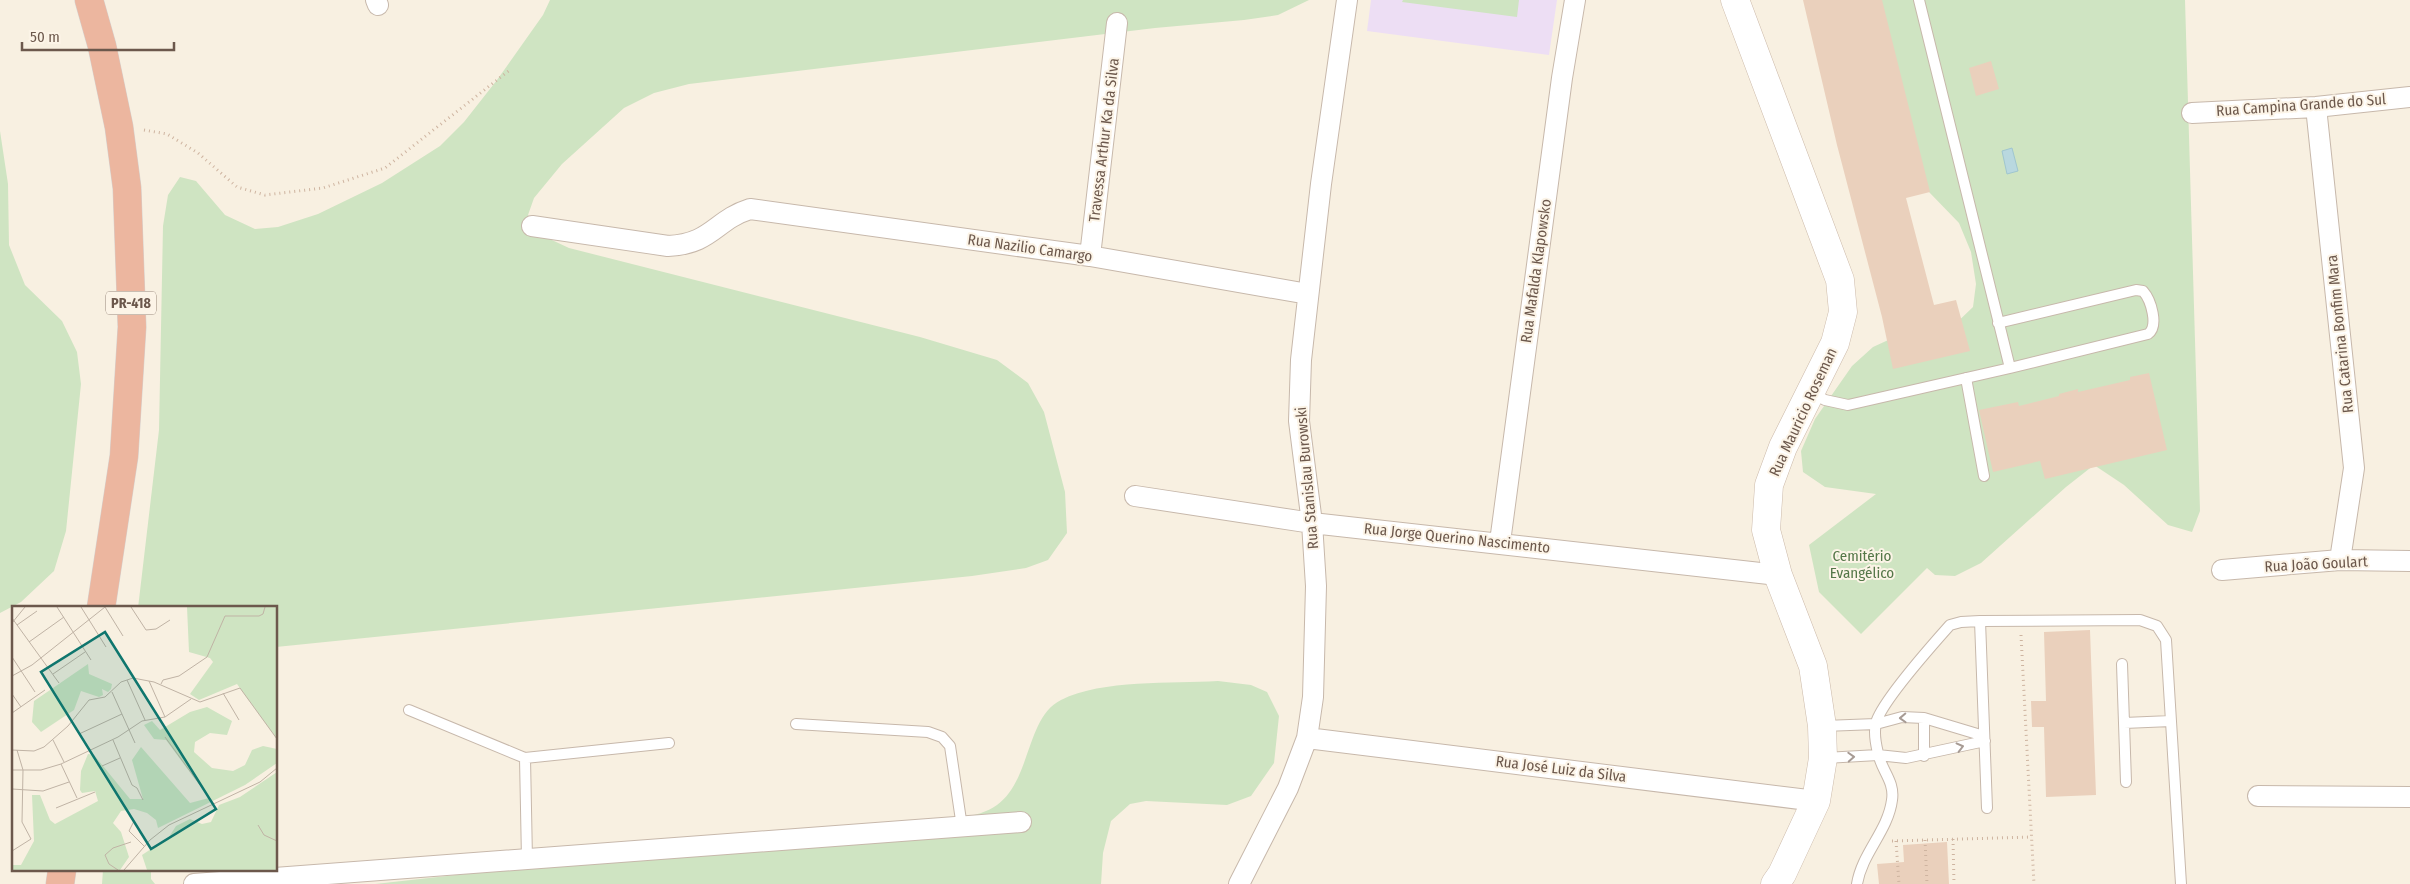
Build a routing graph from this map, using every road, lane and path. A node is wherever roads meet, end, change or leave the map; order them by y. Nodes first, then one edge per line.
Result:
1 (89, 0) edge
2 (1347, 0) edge
3 (1575, 0) edge
4 (1735, 0) edge
5 (1919, 0) edge
6 (1117, 24) dead end
7 (511, 69) dead end
8 (2410, 96) edge
9 (2316, 107) junction
10 (2192, 113) dead end
11 (119, 127) junction
12 (532, 226) dead end
13 (1090, 256) junction
14 (1308, 294) junction
15 (1998, 323) junction
16 (2010, 368) junction
17 (1966, 378) junction
18 (1811, 392) junction
19 (1984, 476) dead end
20 (1136, 496) dead end
21 (1312, 523) junction
22 (1500, 542) junction
23 (2340, 560) junction
24 (2410, 561) edge
25 (2222, 570) dead end
26 (1778, 575) junction
27 (102, 606) edge
28 (1980, 621) junction
29 (2020, 621) junction
30 (2122, 664) dead end
31 (409, 710) dead end
32 (1924, 718) junction
33 (2171, 721) junction
34 (2124, 723) junction
35 (796, 724) dead end
36 (1876, 724) junction
37 (1822, 726) junction
38 (1307, 738) junction
39 (1984, 738) junction
40 (669, 744) dead end
41 (1878, 755) junction
42 (1924, 756) junction
43 (525, 758) junction
44 (1823, 758) junction
45 (2126, 782) dead end
46 (2258, 796) dead end
47 (2410, 797) edge
48 (1816, 801) junction
49 (1987, 808) dead end
50 (1021, 822) dead end
51 (962, 826) junction
52 (2032, 837) junction
53 (1953, 839) junction
54 (1896, 840) junction
55 (1925, 840) junction
56 (1874, 841) junction
57 (527, 859) junction
58 (194, 884) edge
59 (1238, 884) edge
60 (1775, 884) edge
61 (1857, 884) edge
62 (1899, 884) edge
63 (1927, 884) edge
64 (1954, 884) edge
65 (2034, 884) edge
66 (2181, 884) edge

1 - 11 highway, PR-418
2 - 14 street, Rua Stanislau Burowski
3 - 22 street, Rua Mafalda Klapowsko
4 - 18 main road, Rua Mauricio Roseman
5 - 15 lane
6 - 13 street, Travessa Arthur Ka da Silva
7 - 11 path
8 - 9 street, Rua Campina Grande do Sul
9 - 10 street, Rua Campina Grande do Sul
9 - 23 street, Rua Catarina Bonfim Mara
11 - 27 highway, PR-418
12 - 13 street, Rua Nazilio Camargo
13 - 14 street, Rua Nazilio Camargo
14 - 21 street, Rua Stanislau Burowski
15 - 16 lane
15 - 16 lane
16 - 17 lane
17 - 18 lane
17 - 19 lane
18 - 26 main road, Rua Mauricio Roseman
20 - 21 street, Rua Jorge Querino Nascimento
21 - 22 street, Rua Jorge Querino Nascimento
21 - 38 street, Rua Stanislau Burowski
22 - 26 street, Rua Jorge Querino Nascimento
23 - 24 street, Rua João Goulart
23 - 25 street, Rua João Goulart
26 - 37 main road, Rua Mauricio Roseman
28 - 29 lane
28 - 36 lane
28 - 39 lane
29 - 33 lane
29 - 52 path
30 - 34 lane
31 - 43 lane
32 -> 36 lane
32 - 39 lane
32 - 42 lane
33 - 34 lane
33 - 66 lane
34 - 45 lane
35 - 51 lane
36 - 37 lane
36 - 41 lane
37 - 44 main road, Rua Mauricio Roseman
38 - 48 street, Rua José Luiz da Silva
38 - 59 street, Rua Stanislau Burowski
42 -> 39 lane
39 - 49 lane
40 - 43 lane
41 - 42 lane
44 -> 41 lane
41 - 56 lane
43 - 57 lane
44 - 48 main road, Rua Mauricio Roseman
46 - 47 street
48 - 60 main road, Rua Mauricio Roseman
50 - 51 street
51 - 57 street
52 - 53 path
52 - 65 path
53 - 55 path
53 - 64 path
54 - 55 path
54 - 56 path
54 - 62 path
55 - 63 path
56 - 61 lane
57 - 58 street

